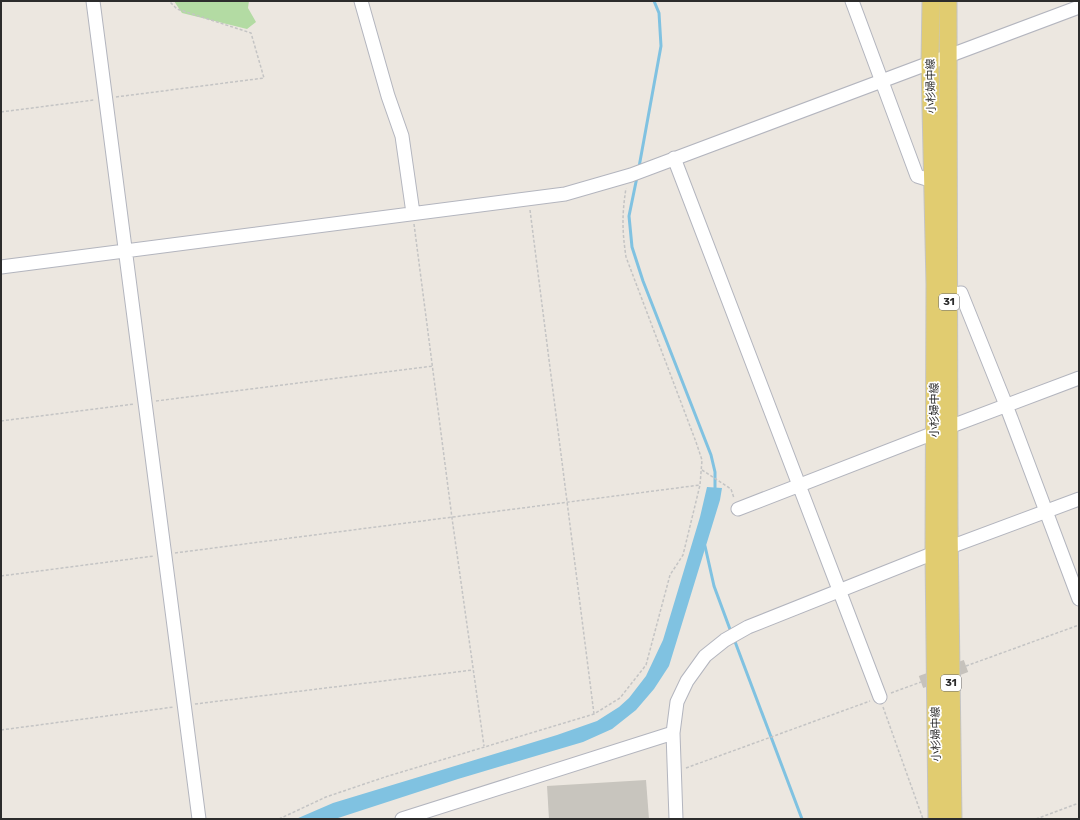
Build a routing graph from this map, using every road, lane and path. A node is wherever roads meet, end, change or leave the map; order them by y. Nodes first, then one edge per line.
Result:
1 (93, 1) edge
2 (169, 1) edge
3 (361, 1) edge
4 (852, 1) edge
5 (931, 1) edge
6 (948, 1) edge
7 (1079, 7) edge
8 (949, 56) junction
9 (930, 63) junction
10 (882, 80) junction
11 (106, 98) junction
12 (1, 112) edge
13 (674, 158) junction
14 (629, 175) junction
15 (932, 181) junction
16 (528, 198) junction
17 (413, 213) junction
18 (126, 251) junction
19 (1, 267) edge
20 (948, 295) junction
21 (433, 366) junction
22 (1079, 378) edge
23 (146, 403) junction
24 (1006, 405) junction
25 (1, 421) edge
26 (942, 430) junction
27 (702, 469) junction
28 (700, 485) junction
29 (799, 485) junction
30 (1079, 499) edge
31 (566, 503) junction
32 (738, 509) joint
33 (1047, 511) junction
34 (452, 518) junction
35 (942, 550) junction
36 (165, 554) junction
37 (1, 576) edge
38 (839, 590) junction
39 (1079, 599) edge
40 (1079, 625) edge
41 (966, 666) tunnel mouth
42 (473, 670) junction
43 (921, 682) tunnel mouth
44 (880, 697) junction
45 (185, 706) junction
46 (594, 714) junction
47 (1, 730) edge
48 (673, 733) junction
49 (484, 747) junction
50 (674, 773) junction
51 (1079, 803) edge
52 (199, 819) edge
53 (279, 819) edge
54 (402, 819) edge
55 (676, 819) edge
56 (923, 819) edge
57 (938, 819) edge
58 (953, 819) edge
59 (1036, 819) edge

1 - 11 street
2 - 11 path
3 - 17 street
4 - 10 street
5 - 9 main road, 小杉婦中線 / 31
6 - 8 main road, 小杉婦中線 / 31
7 - 8 street
8 - 9 street
8 - 20 main road, 小杉婦中線 / 31
9 - 10 street
9 - 15 main road, 小杉婦中線 / 31
10 - 13 street
10 - 15 street
11 - 12 path
11 - 18 street
13 - 14 street
13 - 29 street
14 - 16 street
14 - 27 path
15 - 26 main road, 小杉婦中線 / 31
16 - 17 street
16 - 31 path
17 - 18 street
17 - 21 path
18 - 19 street
18 - 23 street
20 - 24 street
20 - 26 main road, 小杉婦中線 / 31
21 - 23 path
21 - 34 path
22 - 24 street
23 - 25 path
23 - 36 street
24 - 26 street
24 - 33 street
26 - 29 street
26 - 35 main road, 小杉婦中線 / 31
27 - 28 path
27 - 32 path
28 - 31 path
28 - 46 path
29 - 32 street
29 - 38 street
30 - 33 street
31 - 34 path
31 - 46 path
33 - 35 street
33 - 39 street
34 - 36 path
34 - 42 path
35 - 38 street
35 - 57 main road, 小杉婦中線 / 31
35 - 58 main road, 小杉婦中線 / 31
36 - 37 path
36 - 45 street
38 - 44 street
38 - 48 street
40 - 41 path
42 - 45 path
42 - 49 path
43 - 44 path
44 - 50 path
44 - 56 path
45 - 47 path
45 - 52 street
46 - 49 path
48 - 50 street
48 - 54 street
49 - 53 path
50 - 55 street
51 - 59 path

